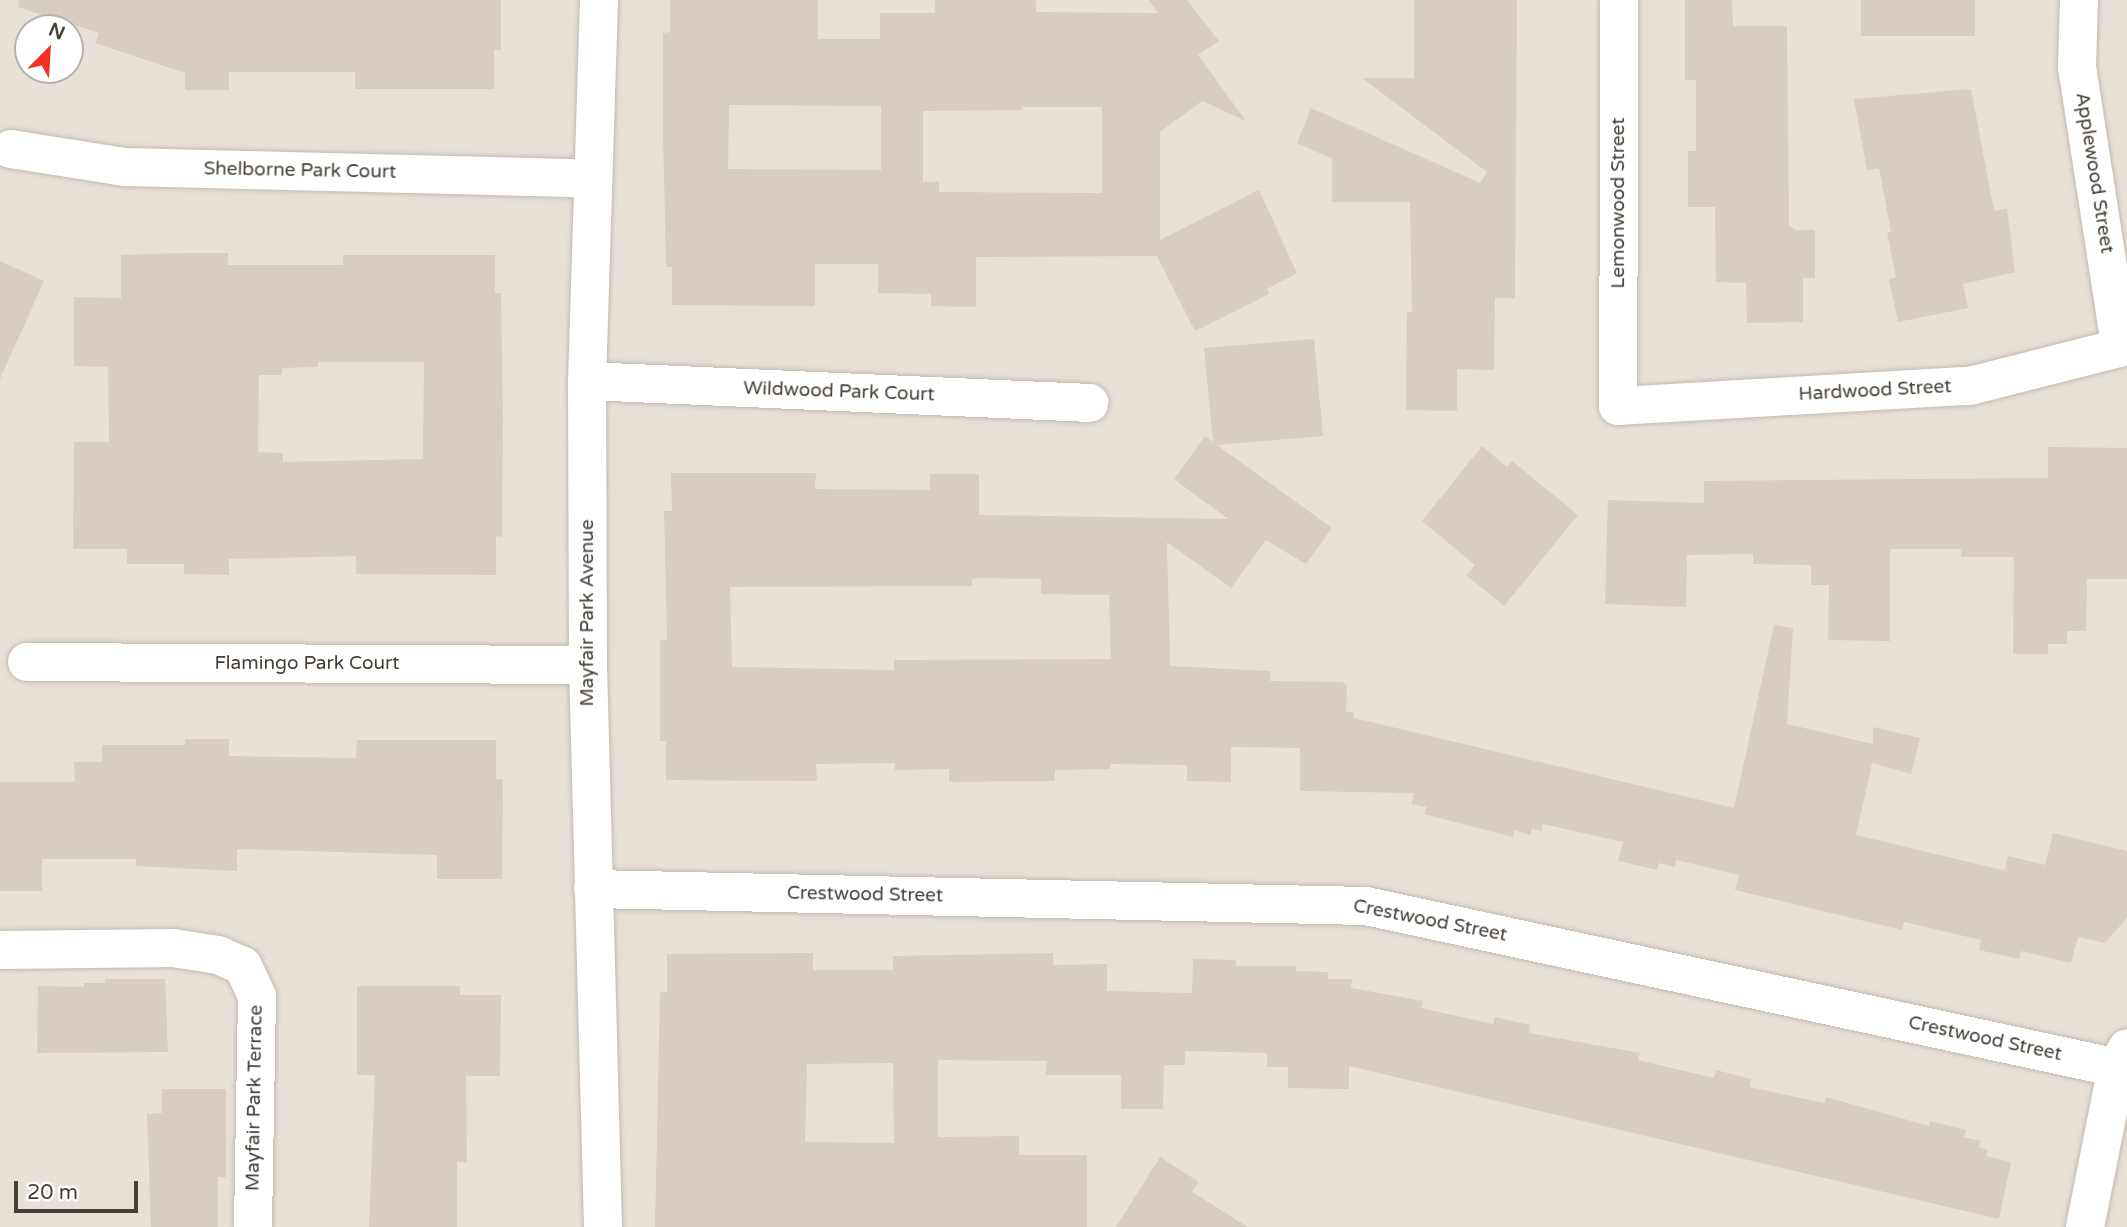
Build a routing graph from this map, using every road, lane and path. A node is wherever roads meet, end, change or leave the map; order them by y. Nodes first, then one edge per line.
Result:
1 (599, 0) edge
2 (1619, 0) edge
3 (2079, 0) edge
4 (11, 149) dead end
5 (591, 178) junction
6 (2124, 346) edge
7 (587, 381) junction
8 (1090, 403) dead end
9 (1618, 406) joint
10 (27, 662) dead end
11 (588, 665) junction
12 (593, 889) junction
13 (0, 950) edge
14 (2124, 1061) edge
15 (253, 1227) edge
16 (603, 1227) edge
17 (2085, 1227) edge

1 - 5 street, Mayfair Park Avenue
2 - 9 street, Lemonwood Street
3 - 6 street, Applewood Street
4 - 5 street, Shelborne Park Court
5 - 7 street, Mayfair Park Avenue
6 - 9 street, Hardwood Street
7 - 8 street, Wildwood Park Court
7 - 11 street, Mayfair Park Avenue
10 - 11 street, Flamingo Park Court
11 - 12 street, Mayfair Park Avenue
12 - 14 street, Crestwood Street
12 - 16 street, Mayfair Park Avenue
13 - 15 street, Mayfair Park Terrace
14 - 17 street

